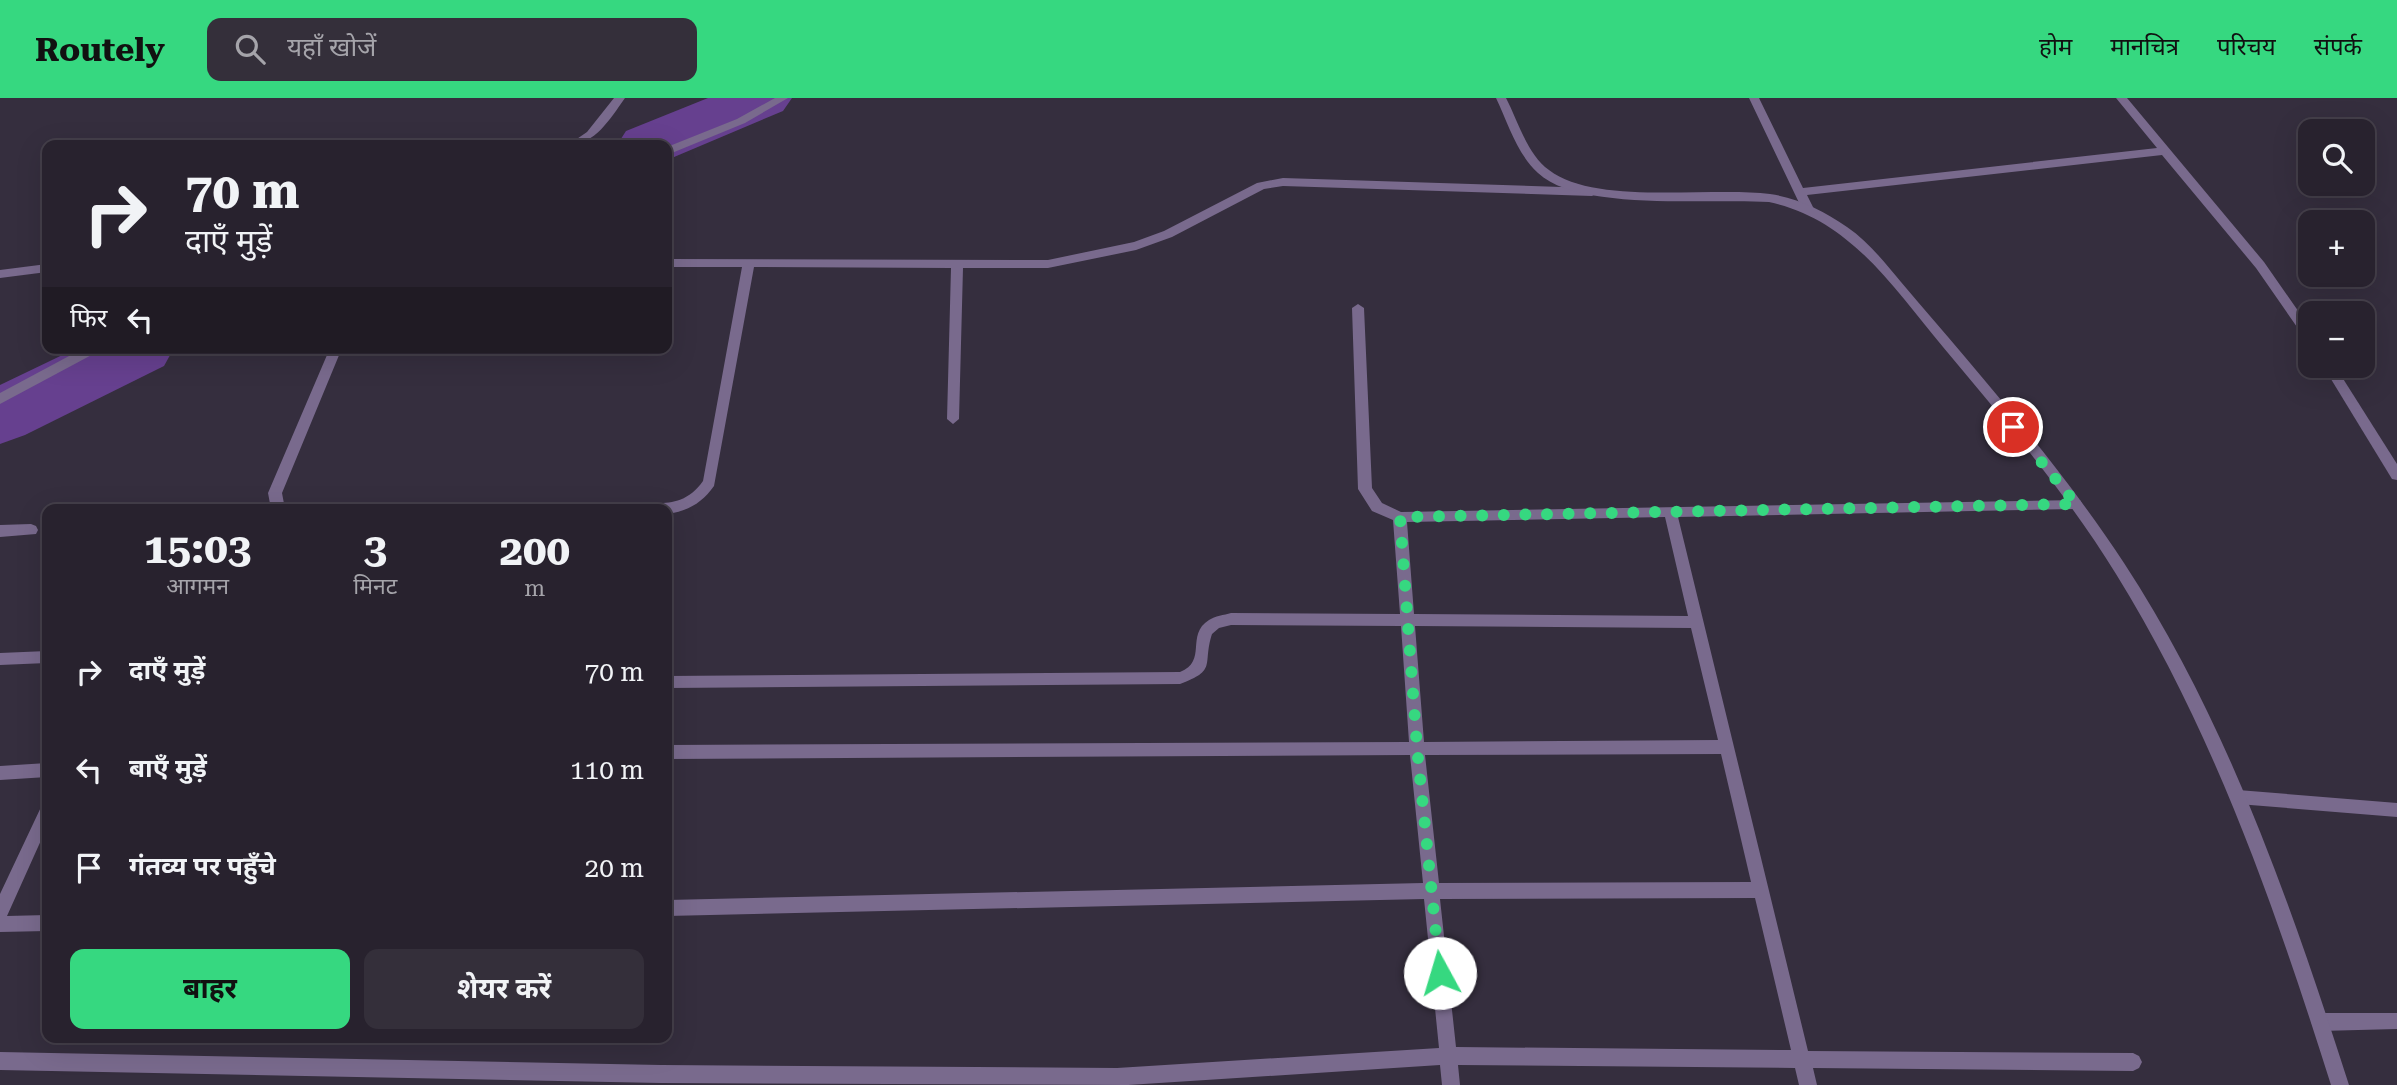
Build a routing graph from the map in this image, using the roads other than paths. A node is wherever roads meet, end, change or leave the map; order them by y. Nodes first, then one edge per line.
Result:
1 (620, 98) edge
2 (783, 98) edge
3 (1501, 98) edge
4 (1754, 98) edge
5 (2120, 98) edge
6 (581, 140) edge
7 (672, 149) edge
8 (2165, 151) junction
9 (1597, 192) junction
10 (1800, 192) junction
11 (1808, 209) junction
12 (749, 262) junction
13 (672, 263) edge
14 (957, 265) junction
15 (42, 269) edge
16 (0, 274) edge
17 (1358, 308) dead end
18 (2298, 320) edge
19 (84, 354) edge
20 (333, 354) edge
21 (2336, 378) edge
22 (0, 399) edge
23 (953, 419) dead end
24 (2397, 475) edge
25 (277, 504) edge
26 (2076, 504) junction
27 (672, 506) edge
28 (1671, 514) junction
29 (1400, 517) junction
30 (31, 530) dead end
31 (0, 531) edge
32 (1408, 620) junction
33 (1697, 622) junction
34 (42, 657) edge
35 (0, 659) edge
36 (672, 682) edge
37 (1727, 747) junction
38 (1417, 748) junction
39 (672, 752) edge
40 (42, 770) edge
41 (0, 773) edge
42 (2238, 797) junction
43 (2397, 810) edge
44 (42, 821) edge
45 (1761, 890) junction
46 (1432, 891) junction
47 (672, 908) edge
48 (0, 912) edge
49 (42, 923) edge
50 (0, 924) edge
51 (2397, 1021) edge
52 (2320, 1022) junction
53 (1449, 1056) junction
54 (1801, 1057) junction
55 (0, 1061) edge
56 (2133, 1062) dead end
57 (1451, 1085) edge
58 (1808, 1085) edge
59 (2340, 1085) edge

1 - 6 street
2 - 7 street
3 - 9 street
4 - 10 street
5 - 8 street
8 - 10 street
8 - 18 street
9 - 11 street
9 - 14 street
10 - 11 street
11 - 26 street
12 - 13 street
12 - 14 street
12 - 27 street
14 - 23 street
15 - 16 street
17 - 29 street
19 - 22 street
20 - 25 street
21 - 24 street
26 - 28 street
26 - 42 street
28 - 29 street
28 - 33 street
29 - 32 street
30 - 31 street
32 - 33 street
32 - 36 street
32 - 38 street
33 - 37 street
34 - 35 street
37 - 38 street
37 - 45 street
38 - 39 street
38 - 46 street
40 - 41 street
42 - 43 street
42 - 52 street
44 - 48 street
45 - 46 street
45 - 54 street
46 - 47 street
46 - 53 street
49 - 50 street
51 - 52 street
52 - 59 street
53 - 54 street
53 - 55 street
53 - 57 street
54 - 56 street
54 - 58 street

